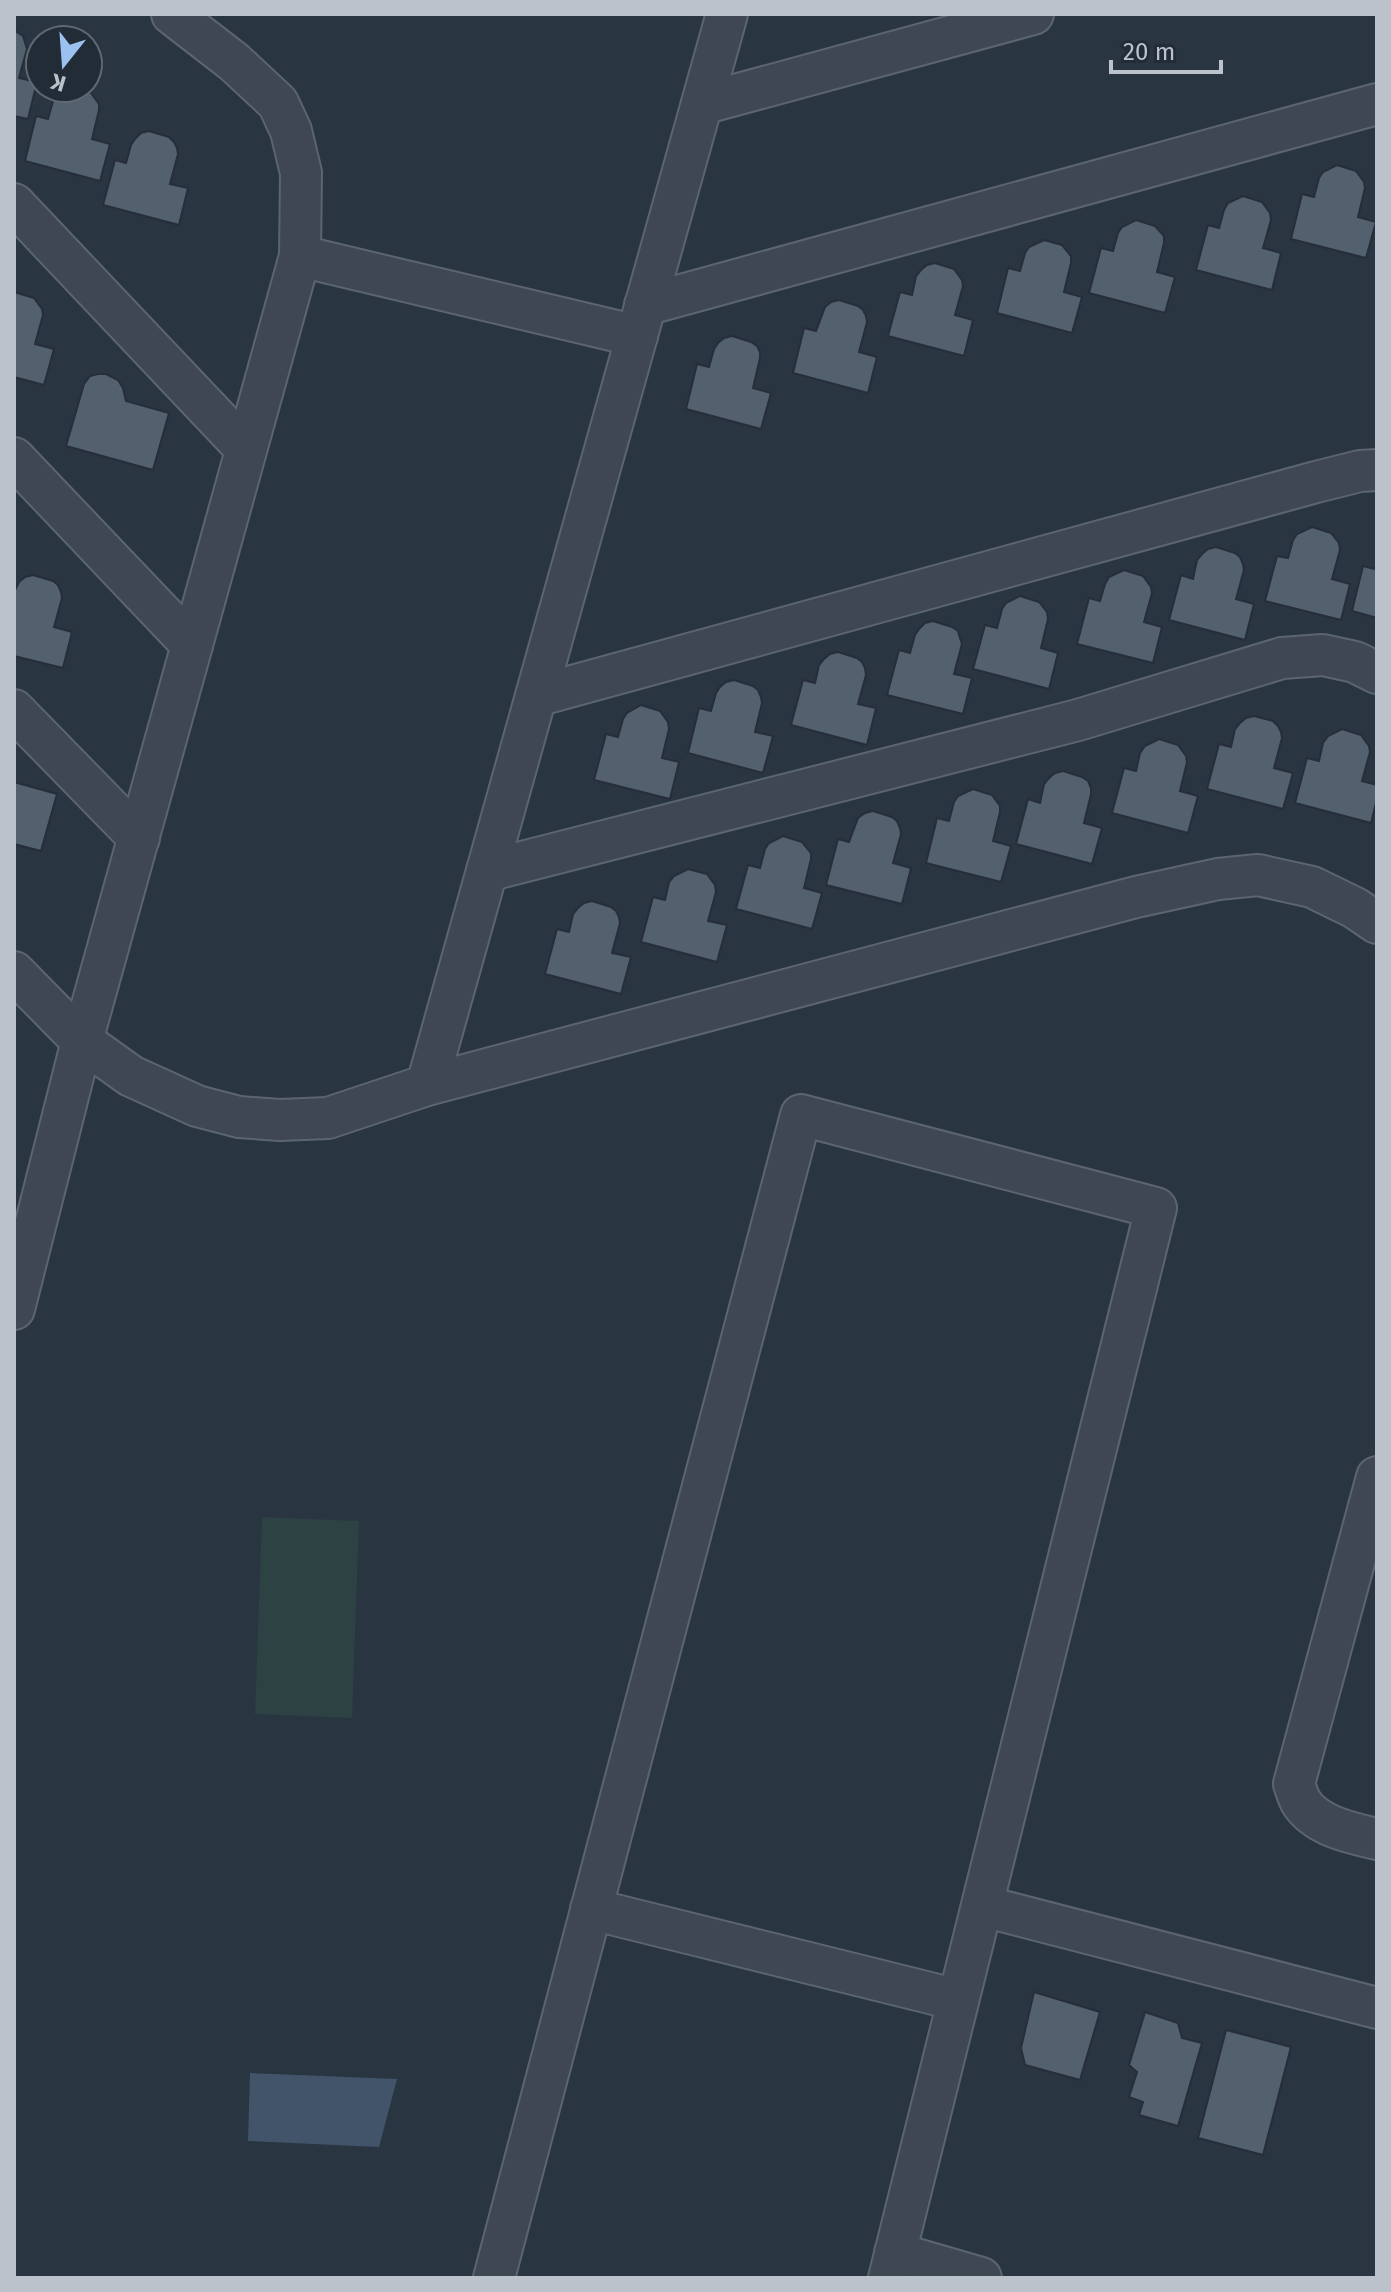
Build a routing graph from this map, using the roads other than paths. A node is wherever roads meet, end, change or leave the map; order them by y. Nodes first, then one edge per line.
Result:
1 (172, 14) edge
2 (727, 14) edge
3 (1033, 14) edge
4 (702, 104) junction
5 (1377, 104) edge
6 (14, 204) edge
7 (300, 256) junction
8 (641, 321) junction
9 (246, 449) junction
10 (14, 458) edge
11 (1377, 470) edge
12 (192, 645) junction
13 (1377, 673) edge
14 (536, 696) junction
15 (14, 710) edge
16 (139, 838) junction
17 (487, 871) junction
18 (1377, 923) edge
19 (14, 972) edge
20 (82, 1041) junction
21 (427, 1085) junction
22 (20, 1257) edge
23 (14, 1309) edge
24 (1377, 1477) edge
25 (1377, 1839) edge
26 (983, 1906) junction
27 (591, 1909) junction
28 (958, 2000) junction
29 (1377, 2008) edge
30 (892, 2265) edge
31 (494, 2278) edge
32 (981, 2278) edge

1 - 7 street
2 - 4 street
3 - 4 street
4 - 8 street
5 - 8 street
6 - 9 street
7 - 8 street
7 - 9 street
8 - 14 street
9 - 12 street
10 - 12 street
11 - 14 street
12 - 16 street
13 - 17 street
14 - 17 street
15 - 16 street
16 - 20 street
17 - 21 street
18 - 21 street
19 - 20 street
20 - 21 street
20 - 22 street
22 - 23 street
24 - 25 street
26 - 27 street
26 - 28 street
26 - 29 street
27 - 28 street
27 - 31 street
28 - 30 street
30 - 32 street

